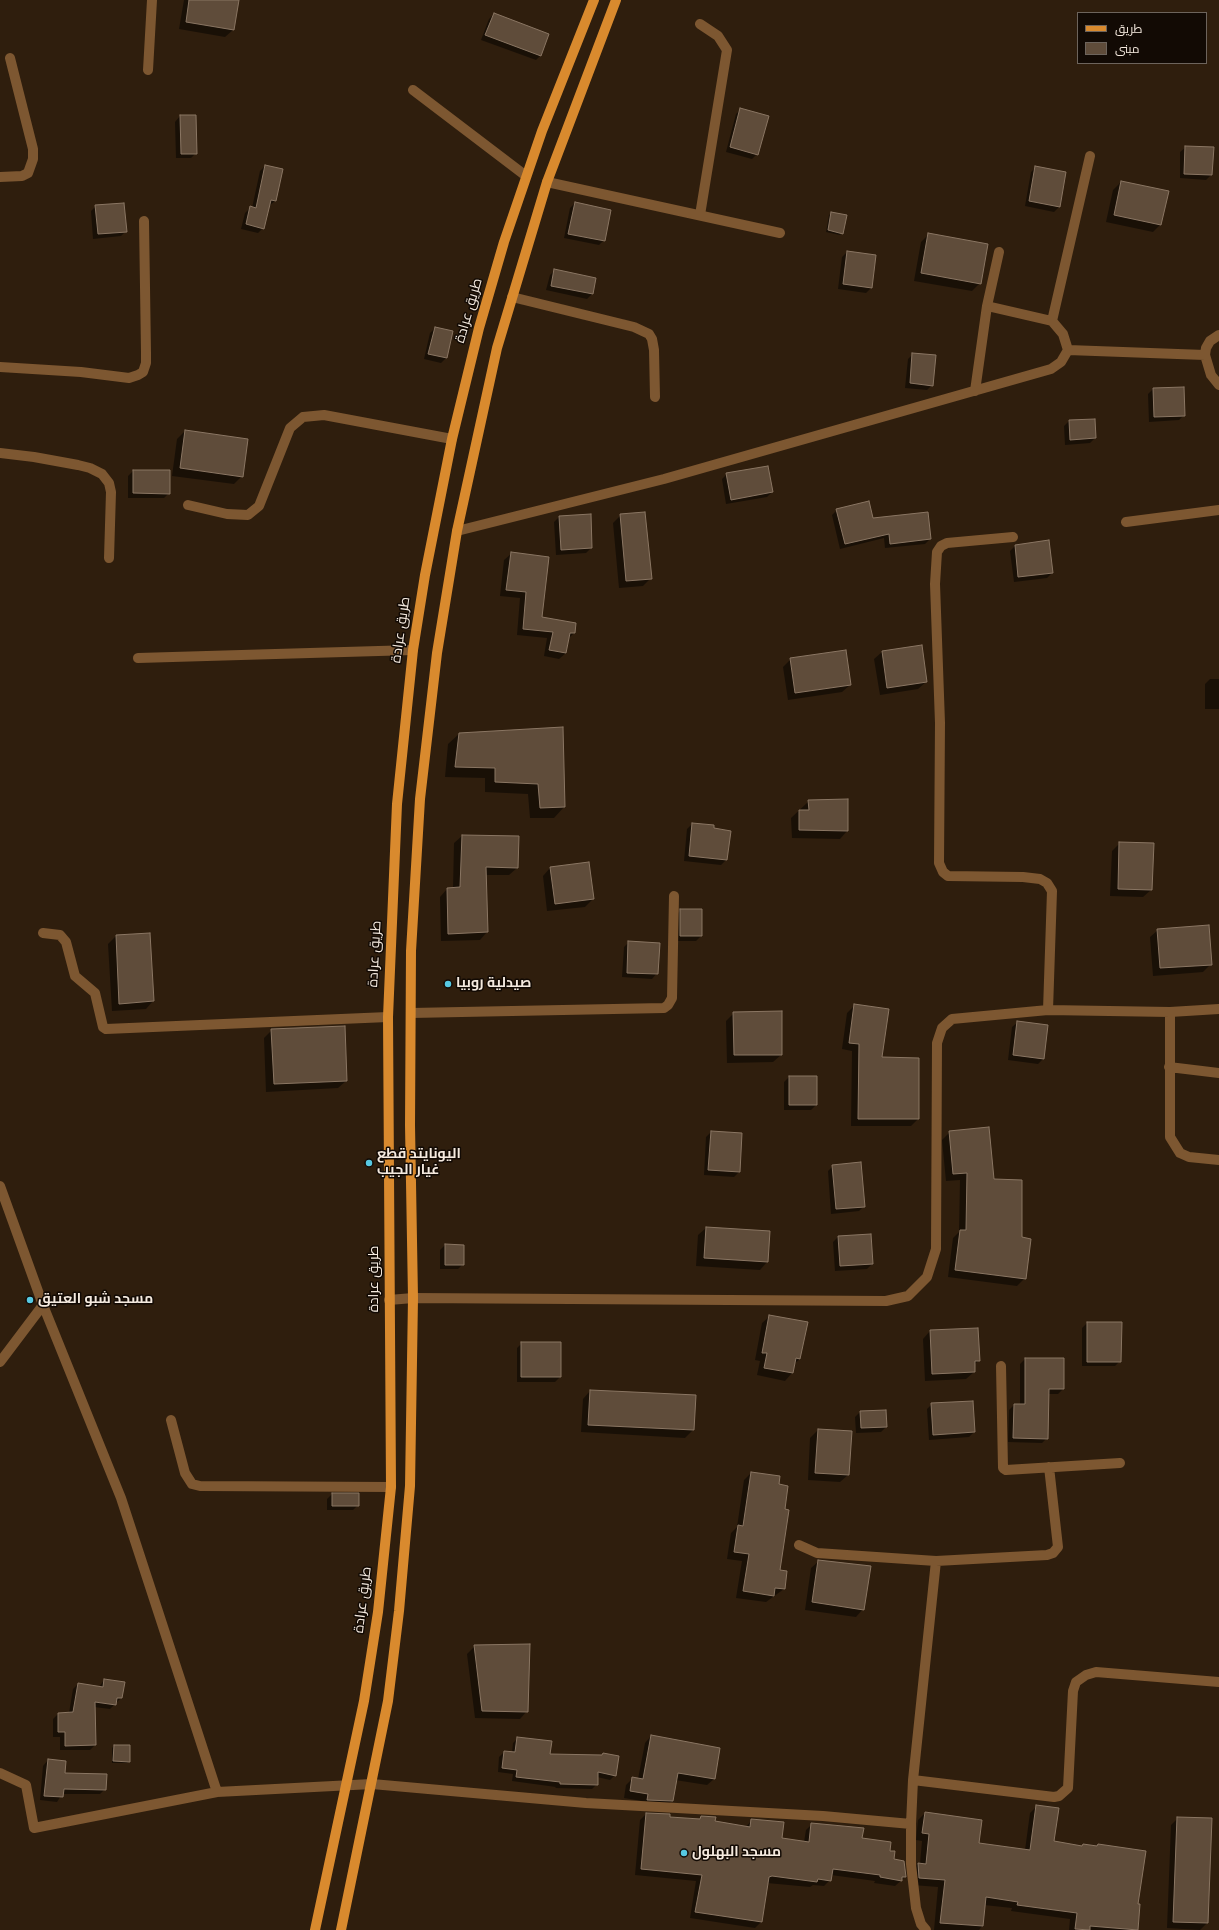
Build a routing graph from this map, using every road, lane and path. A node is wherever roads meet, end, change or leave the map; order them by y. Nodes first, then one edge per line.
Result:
1 (152, 0) edge
2 (594, 0) edge
3 (616, 0) edge
4 (700, 24) dead end
5 (10, 58) dead end
6 (148, 70) dead end
7 (413, 90) dead end
8 (1090, 156) dead end
9 (526, 176) junction
10 (0, 177) edge
11 (547, 182) junction
12 (700, 215) junction
13 (144, 221) dead end
14 (780, 233) dead end
15 (999, 252) dead end
16 (512, 297) junction
17 (987, 306) junction
18 (1052, 321) junction
19 (1219, 335) edge
20 (1068, 350) junction
21 (1205, 355) junction
22 (0, 367) edge
23 (1219, 385) edge
24 (975, 391) junction
25 (655, 397) dead end
26 (452, 439) junction
27 (0, 453) edge
28 (188, 505) dead end
29 (1219, 510) edge
30 (1126, 522) dead end
31 (457, 532) junction
32 (1013, 536) dead end
33 (109, 558) dead end
34 (413, 650) junction
35 (138, 658) dead end
36 (674, 896) dead end
37 (43, 933) dead end
38 (1219, 1009) edge
39 (1048, 1010) junction
40 (1170, 1012) junction
41 (411, 1013) junction
42 (388, 1017) junction
43 (1170, 1067) junction
44 (1219, 1072) edge
45 (1219, 1160) edge
46 (0, 1186) edge
47 (413, 1298) junction
48 (389, 1300) junction
49 (44, 1305) junction
50 (0, 1362) edge
51 (1001, 1366) dead end
52 (170, 1420) dead end
53 (1120, 1463) dead end
54 (1049, 1467) junction
55 (391, 1487) junction
56 (799, 1545) dead end
57 (936, 1561) junction
58 (1219, 1682) edge
59 (0, 1773) edge
60 (913, 1780) junction
61 (372, 1784) junction
62 (347, 1785) junction
63 (217, 1792) junction
64 (911, 1824) junction
65 (315, 1930) edge
66 (341, 1930) edge
67 (926, 1930) edge

1 - 6 street
2 - 9 main road, طريق عرادة
3 - 11 main road
4 - 12 street
5 - 10 street
7 - 9 street
8 - 18 street
9 - 26 main road, طريق عرادة
11 - 12 street
11 - 16 main road
12 - 14 street
13 - 22 street
15 - 17 street
16 - 25 street
16 - 31 main road
17 - 18 street
17 - 24 street
18 - 20 street
19 - 21 street
20 - 21 street
20 - 24 street
21 - 23 street
24 - 31 street
26 - 28 street
26 - 34 main road, طريق عرادة
27 - 33 street
29 - 30 street
31 - 41 main road
32 - 39 street
34 - 35 street
34 - 42 main road, طريق عرادة
36 - 41 street
37 - 42 street
38 - 40 street
39 - 40 street
39 - 47 street
40 - 43 street
41 - 47 main road
42 - 48 main road, طريق عرادة
43 - 44 street
43 - 45 street
46 - 49 street
47 - 48 street
47 - 61 main road
48 - 55 main road, طريق عرادة
49 - 50 street
49 - 63 street
51 - 54 street
52 - 55 street
53 - 54 street
54 - 57 street
55 - 62 main road, طريق عرادة
56 - 57 street
57 - 60 street
58 - 60 street
59 - 63 street
60 - 64 street
61 - 62 street
61 - 64 street
61 - 66 main road
62 - 63 street
62 - 65 main road, طريق عرادة
64 - 67 street

